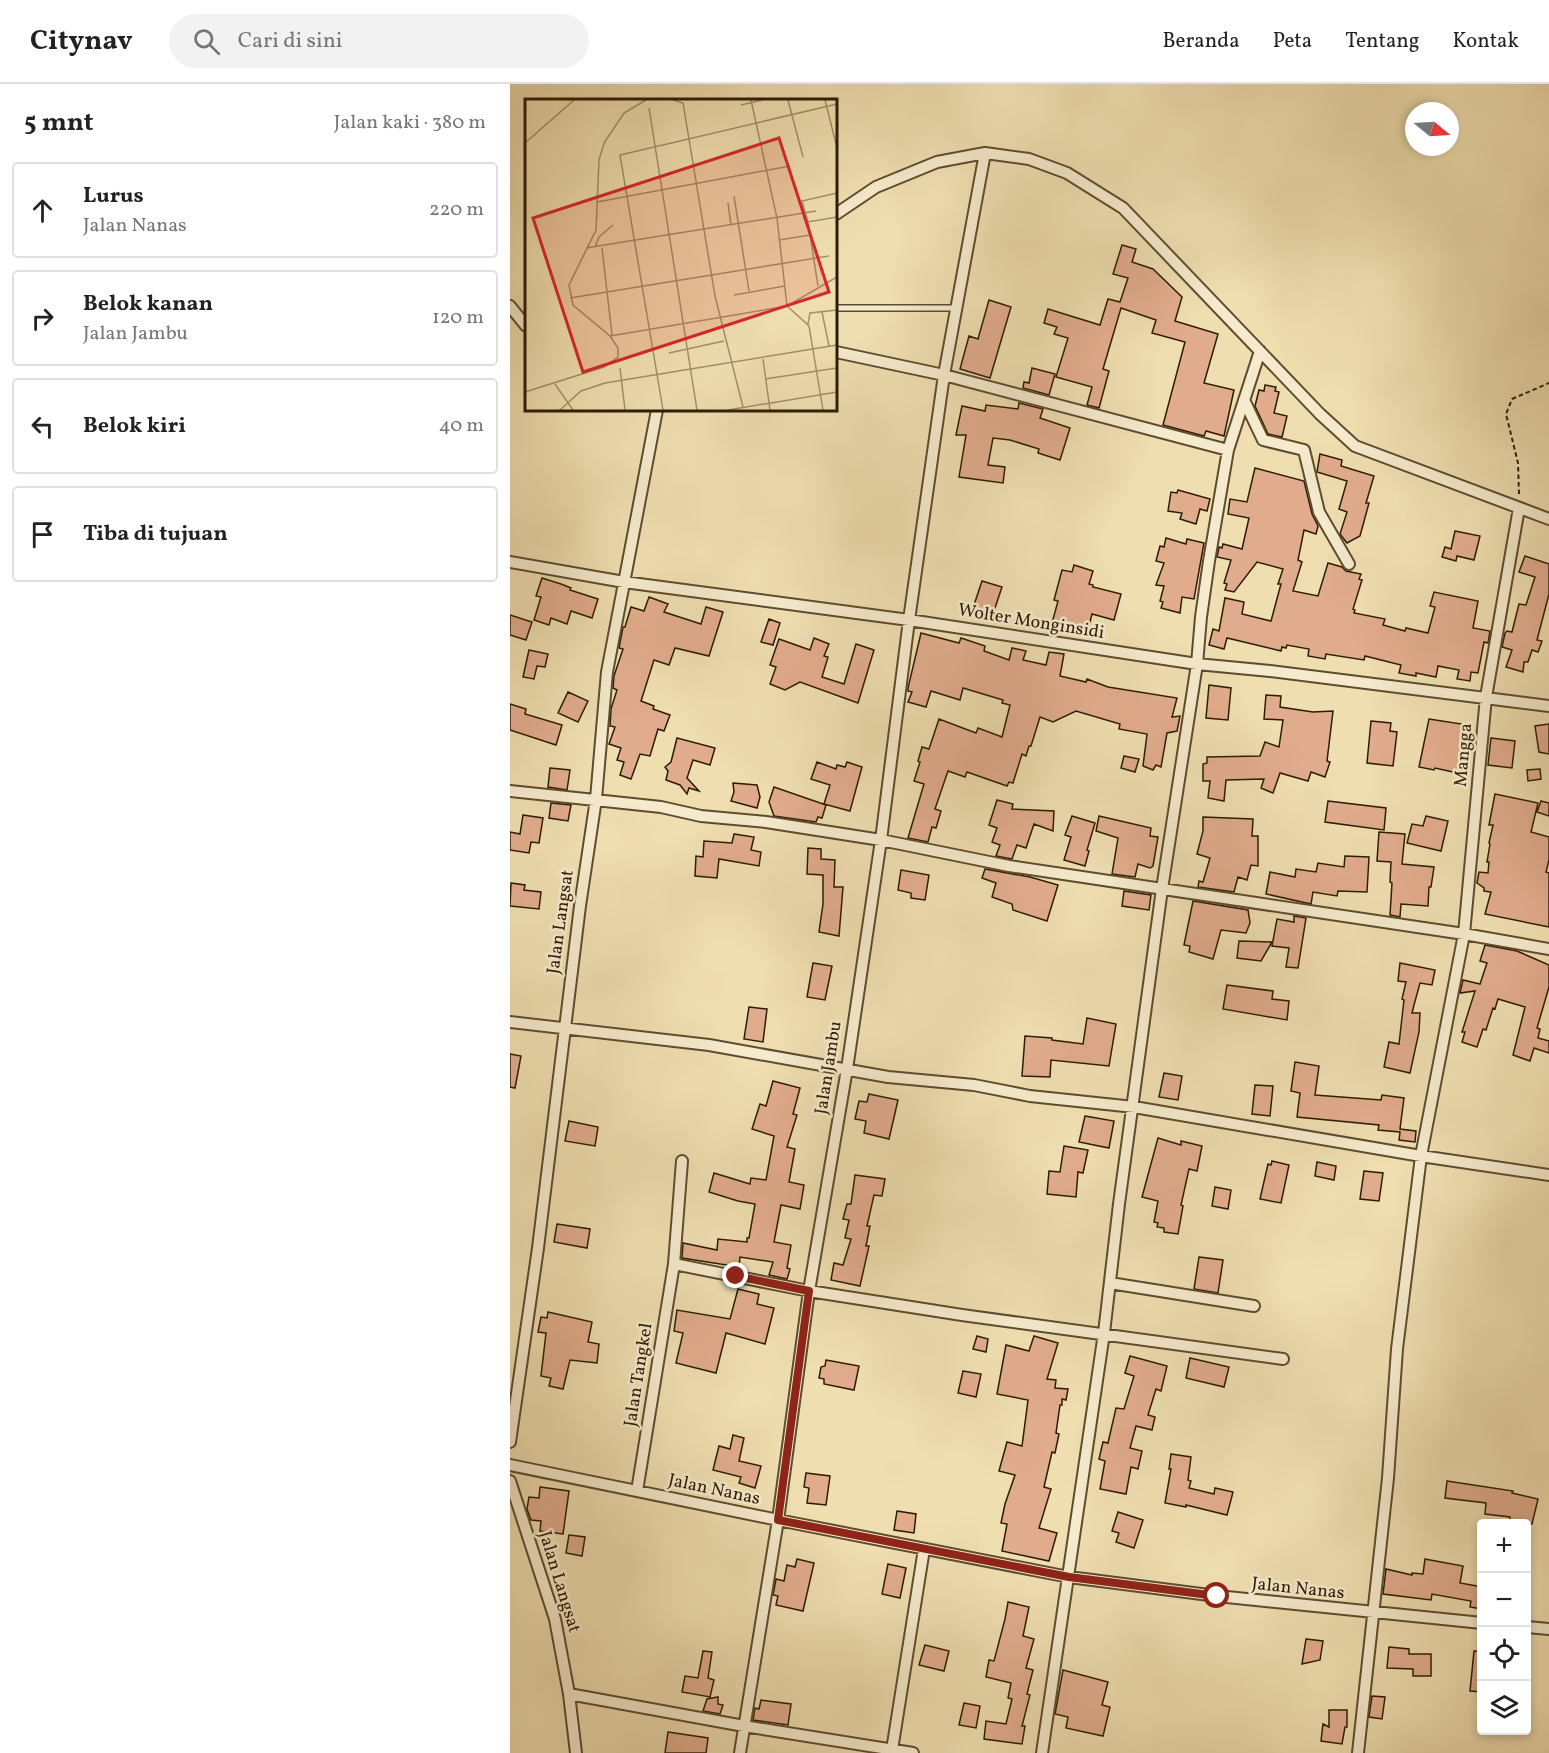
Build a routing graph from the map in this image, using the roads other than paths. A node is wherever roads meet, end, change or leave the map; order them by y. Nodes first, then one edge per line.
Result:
1 (985, 153) junction
2 (837, 213) edge
3 (510, 306) edge
4 (837, 308) edge
5 (956, 308) junction
6 (525, 325) edge
7 (1260, 351) junction
8 (837, 352) edge
9 (944, 375) junction
10 (1244, 400) junction
11 (657, 411) edge
12 (1228, 450) junction
13 (1519, 508) junction
14 (1549, 519) edge
15 (510, 562) edge
16 (1349, 564) dead end
17 (624, 582) junction
18 (909, 620) junction
19 (1197, 664) junction
20 (1486, 697) junction
21 (1549, 706) edge
22 (510, 790) edge
23 (596, 799) junction
24 (881, 840) junction
25 (1162, 889) junction
26 (1464, 934) junction
27 (1549, 949) edge
28 (510, 1022) edge
29 (564, 1029) junction
30 (847, 1069) junction
31 (1134, 1107) junction
32 (1421, 1156) junction
33 (682, 1161) dead end
34 (1549, 1175) edge
35 (674, 1264) junction
36 (1110, 1283) junction
37 (809, 1291) junction
38 (1254, 1306) dead end
39 (1104, 1333) junction
40 (1283, 1359) dead end
41 (510, 1442) edge
42 (510, 1465) edge
43 (510, 1480) edge
44 (637, 1491) junction
45 (778, 1520) junction
46 (924, 1549) junction
47 (1069, 1577) junction
48 (1372, 1614) junction
49 (1477, 1623) edge
50 (1531, 1627) edge
51 (1549, 1629) edge
52 (569, 1694) junction
53 (744, 1726) junction
54 (892, 1750) junction
55 (576, 1753) edge
56 (740, 1753) edge
57 (913, 1753) edge
58 (1042, 1753) edge
59 (1358, 1753) edge

1 - 2 street
1 - 5 street, Jalan Jambu
1 - 7 street
3 - 6 street
4 - 5 lane
5 - 9 street, Jalan Jambu
7 - 10 street
7 - 13 street
8 - 9 street
9 - 12 street
9 - 18 street, Jalan Jambu
10 - 12 street
10 - 16 street
11 - 17 street, Jalan Langsat
12 - 19 street
13 - 14 street
13 - 20 street, Mangga
15 - 17 street, Wolter Monginsidi
17 - 18 street, Wolter Monginsidi
17 - 23 street, Jalan Langsat
18 - 19 street, Wolter Monginsidi
18 - 24 street, Jalan Jambu
19 - 20 street, Wolter Monginsidi
19 - 25 street
20 - 21 street, Wolter Monginsidi
20 - 26 street, Mangga
22 - 23 street
23 - 24 street
23 - 29 street, Jalan Langsat
24 - 25 street
24 - 30 street, Jalan Jambu
25 - 26 street
25 - 31 street
26 - 27 street
26 - 32 street, Mangga
28 - 29 street
29 - 30 street
29 - 41 street, Jalan Langsat
30 - 31 street
30 - 37 street, Jalan Jambu
31 - 32 street
31 - 36 street
32 - 34 street
32 - 48 street, Mangga
33 - 35 street, Jalan Tangkel
35 - 37 street
35 - 44 street, Jalan Tangkel
36 - 38 street
36 - 39 street
37 - 39 street
37 - 45 street, Jalan Jambu
39 - 40 street
39 - 47 street
42 - 44 street, Jalan Nanas
43 - 52 street, Jalan Langsat
44 - 45 street, Jalan Nanas
45 - 46 street, Jalan Nanas
45 - 53 street, Jalan Jambu
46 - 47 street, Jalan Nanas
46 - 54 street
47 - 48 street, Jalan Nanas
47 - 58 street
48 - 49 street, Jalan Nanas
48 - 59 street, Mangga
50 - 51 street
52 - 53 street
52 - 55 street, Jalan Langsat
53 - 54 street
53 - 56 street, Jalan Jambu
54 - 57 street

